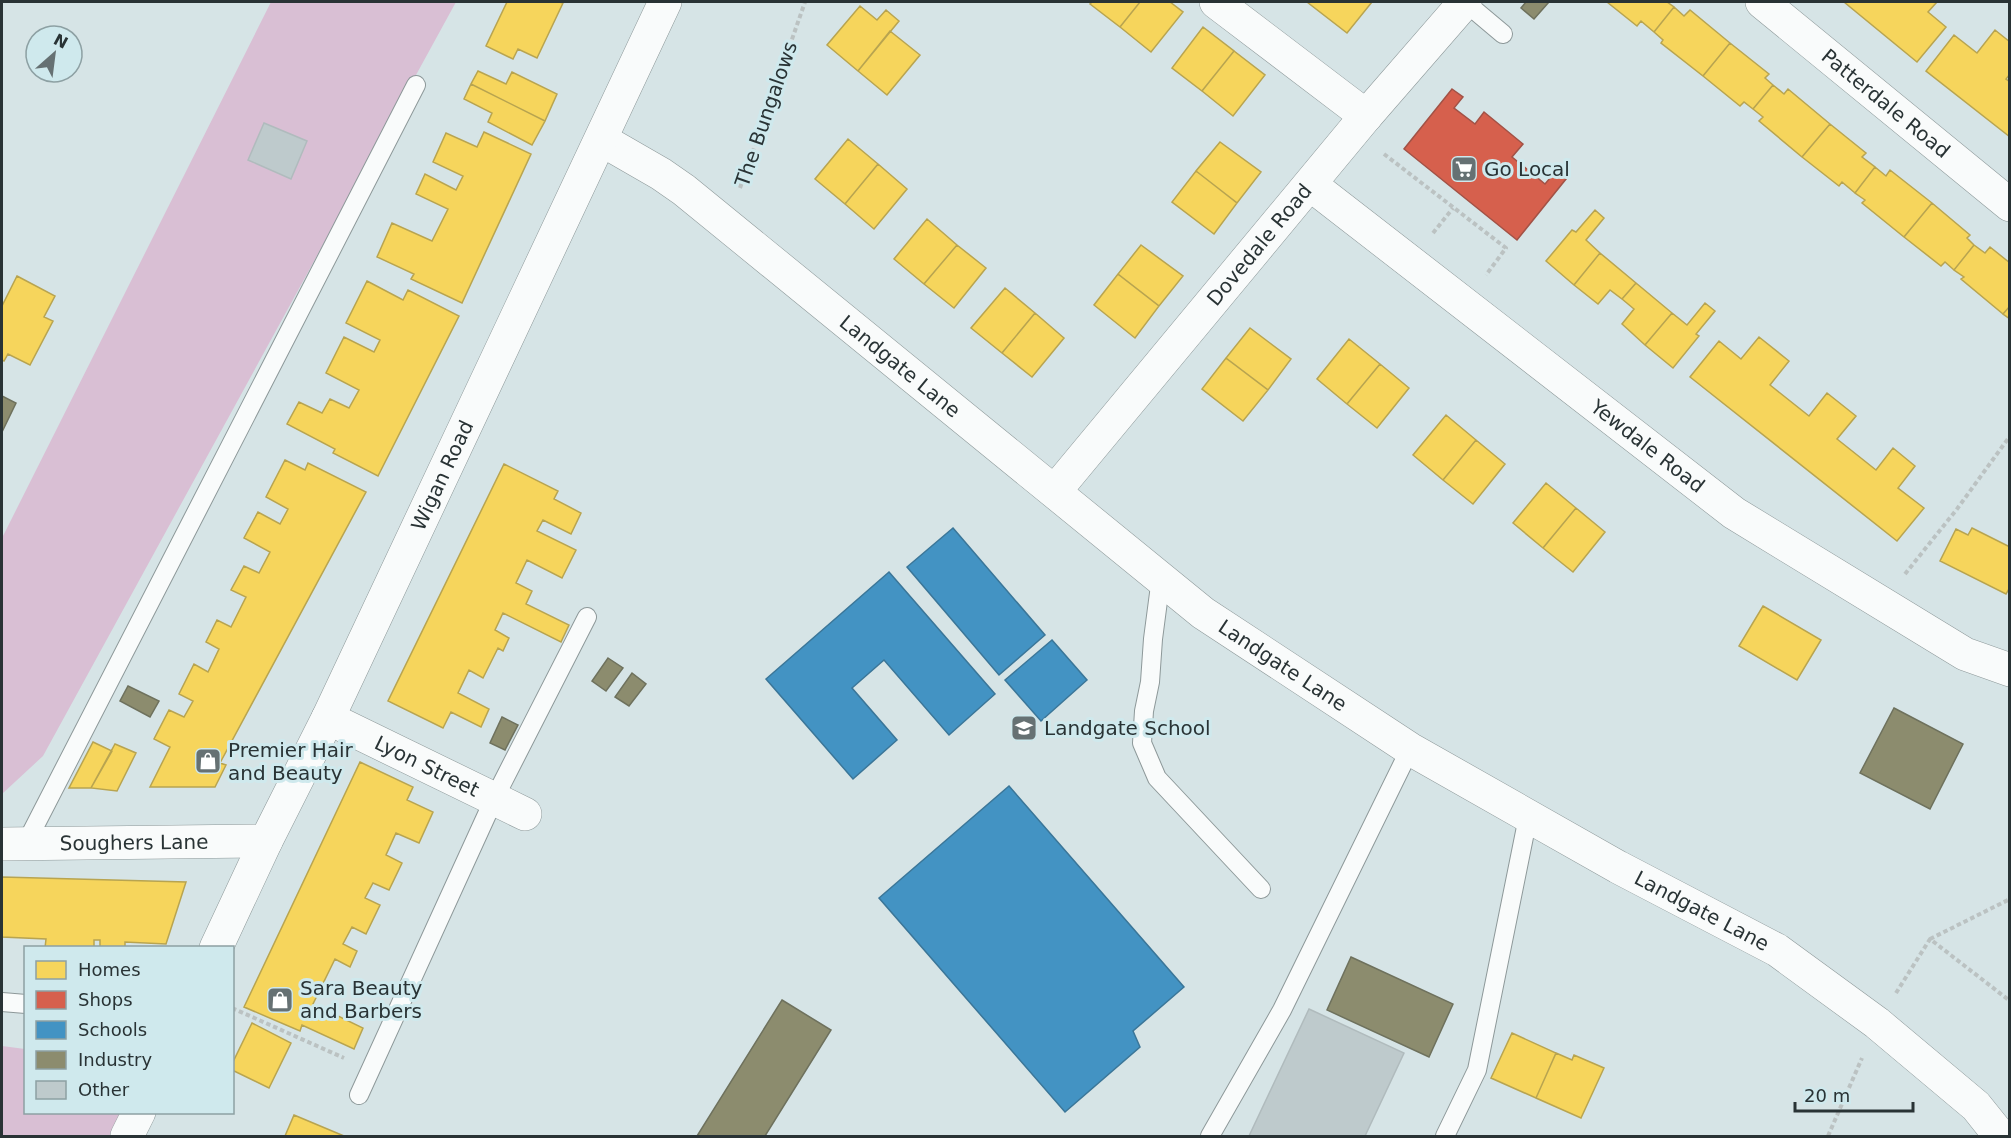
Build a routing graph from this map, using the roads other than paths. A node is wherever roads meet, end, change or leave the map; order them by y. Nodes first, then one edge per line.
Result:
1 (665, 2) edge
2 (1216, 2) edge
3 (1465, 2) edge
4 (1762, 2) edge
5 (1503, 34) dead end
6 (416, 85) dead end
7 (1360, 123) junction
8 (602, 140) junction
9 (1311, 186) junction
10 (2010, 205) edge
11 (1055, 491) junction
12 (1161, 578) junction
13 (587, 617) dead end
14 (2010, 670) edge
15 (328, 718) junction
16 (1410, 749) junction
17 (494, 799) junction
18 (525, 814) dead end
19 (1528, 817) junction
20 (266, 841) junction
21 (13, 844) edge
22 (1261, 889) dead end
23 (217, 946) edge
24 (2, 1002) edge
25 (24, 1004) edge
26 (359, 1095) dead end
27 (138, 1114) edge
28 (127, 1137) edge
29 (1210, 1137) edge
30 (1445, 1137) edge
31 (2000, 1137) edge

1 - 8 street, Wigan Road
2 - 7 street
3 - 5 lane
3 - 7 street, Dovedale Road
4 - 10 street, Patterdale Road
6 - 21 lane
7 - 9 street, Dovedale Road
8 - 11 street, Landgate Lane
8 - 15 street, Wigan Road
9 - 11 street, Dovedale Road
9 - 14 street, Yewdale Road
11 - 12 street, Landgate Lane
12 - 16 street, Landgate Lane
12 - 22 lane
13 - 17 lane
15 - 17 street, Lyon Street
15 - 20 street, Wigan Road
16 - 19 street, Landgate Lane
16 - 29 lane
17 - 18 street, Lyon Street
17 - 26 lane
19 - 30 lane
19 - 31 street, Landgate Lane
20 - 21 street, Soughers Lane
20 - 23 street, Wigan Road
24 - 25 lane
27 - 28 street

